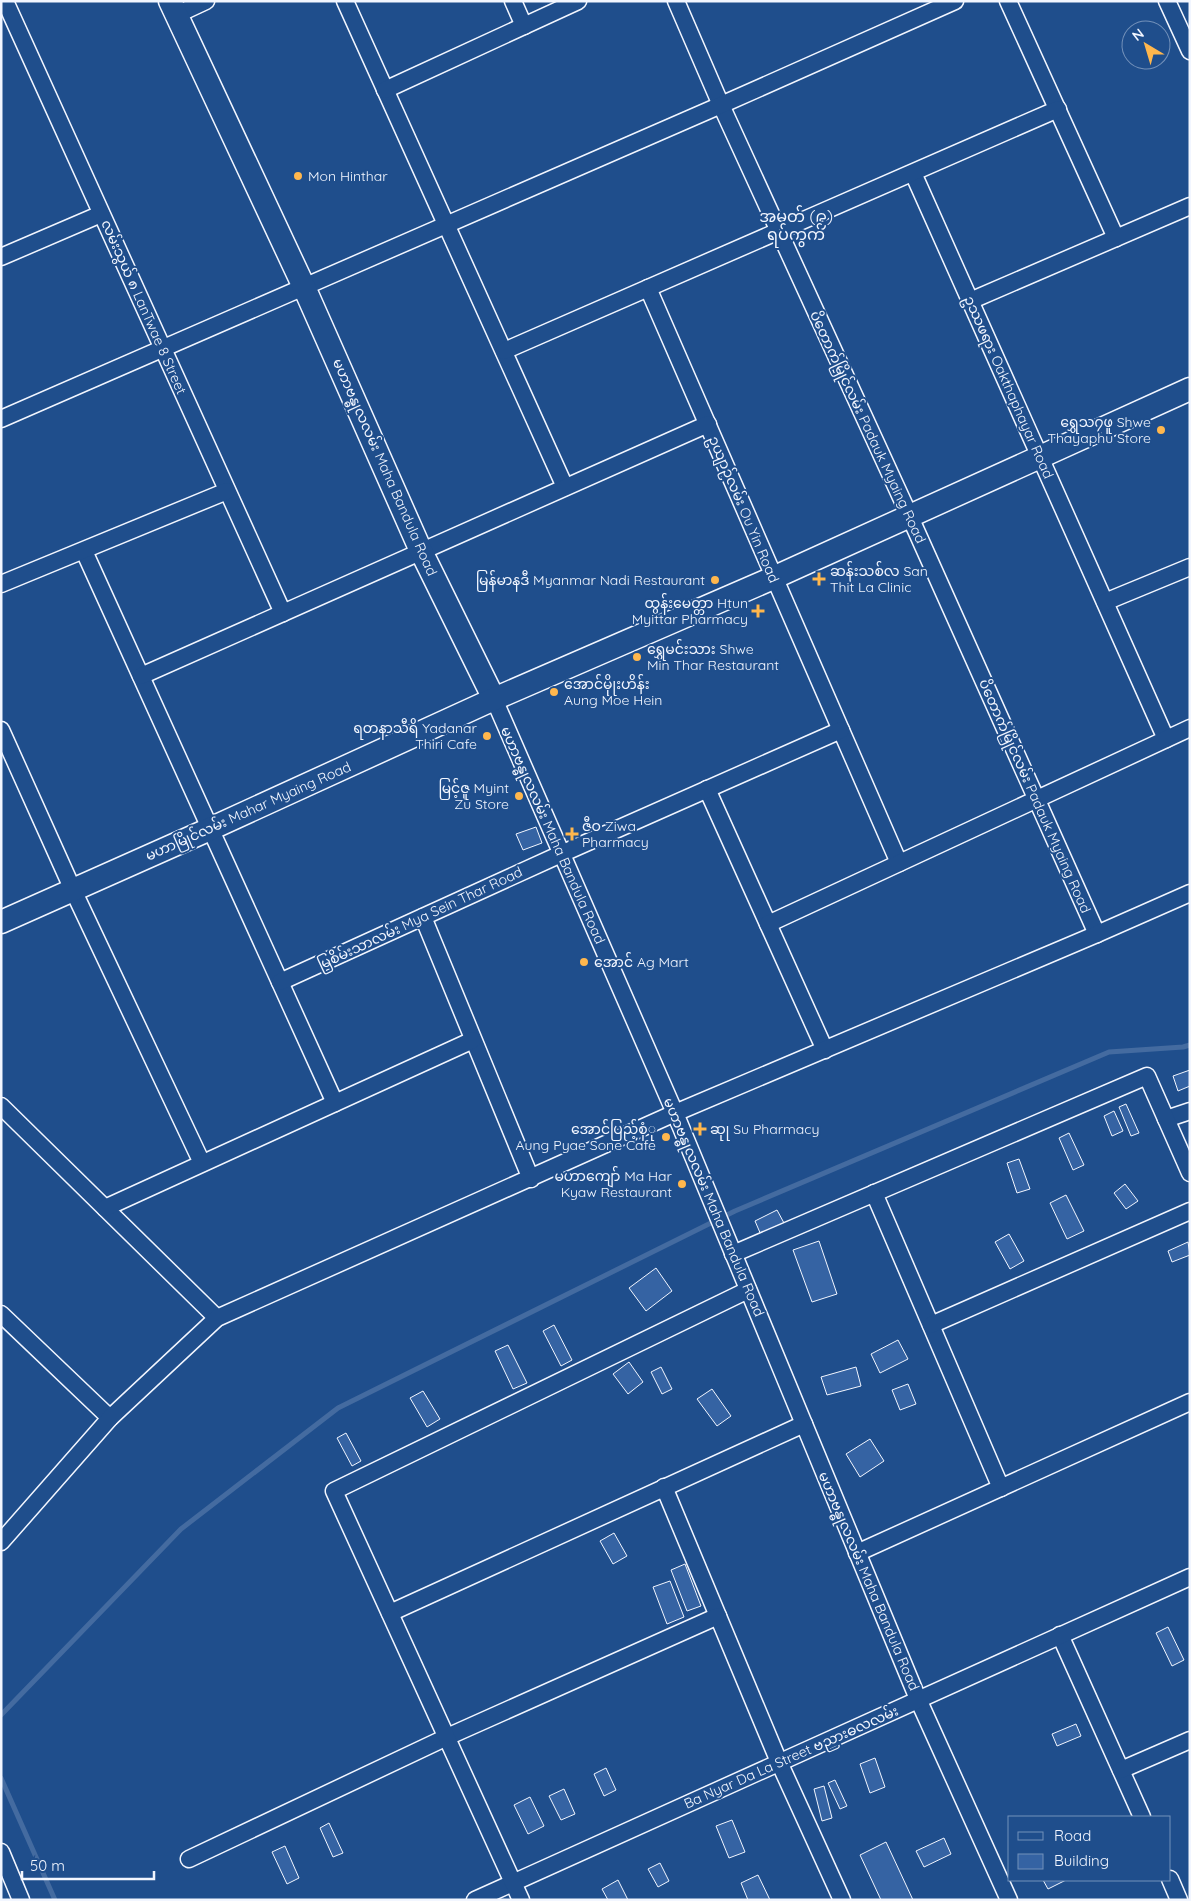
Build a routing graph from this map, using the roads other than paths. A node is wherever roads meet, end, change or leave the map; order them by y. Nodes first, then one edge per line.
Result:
1 (5, 1) edge
2 (206, 1) edge
3 (345, 1) edge
4 (513, 1) edge
5 (578, 1) edge
6 (676, 1) edge
7 (955, 1) edge
8 (1008, 1) edge
9 (1167, 1) edge
10 (173, 8) edge
11 (524, 26) junction
12 (1190, 51) edge
13 (385, 90) junction
14 (721, 105) junction
15 (1058, 110) junction
16 (913, 173) junction
17 (1190, 206) edge
18 (101, 214) junction
19 (446, 224) junction
20 (779, 231) junction
21 (1116, 238) junction
22 (1, 257) edge
23 (304, 286) junction
24 (648, 288) junction
25 (970, 301) junction
26 (162, 349) junction
27 (504, 352) junction
28 (1190, 389) edge
29 (1, 419) edge
30 (708, 424) junction
31 (1040, 457) junction
32 (565, 487) junction
33 (227, 491) junction
34 (910, 517) junction
35 (84, 550) junction
36 (421, 551) junction
37 (1190, 567) edge
38 (773, 578) junction
39 (1, 584) edge
40 (1104, 602) junction
41 (283, 613) junction
42 (141, 676) junction
43 (494, 699) junction
44 (1190, 728) edge
45 (1, 730) edge
46 (840, 730) junction
47 (1166, 739) junction
48 (707, 789) junction
49 (1036, 800) junction
50 (210, 829) junction
51 (561, 854) junction
52 (899, 863) junction
53 (73, 890) junction
54 (1190, 893) edge
55 (423, 917) junction
56 (1, 922) edge
57 (768, 924) junction
58 (1098, 934) junction
59 (280, 982) junction
60 (473, 1040) junction
61 (825, 1050) junction
62 (335, 1103) junction
63 (1190, 1110) edge
64 (4, 1114) edge
65 (675, 1114) junction
66 (1166, 1119) junction
67 (202, 1163) junction
68 (1190, 1173) edge
69 (531, 1179) junction
70 (874, 1193) junction
71 (105, 1208) junction
72 (1190, 1211) edge
73 (733, 1254) junction
74 (748, 1290) junction
75 (217, 1318) junction
76 (4, 1323) edge
77 (931, 1324) junction
78 (1190, 1402) edge
79 (110, 1418) junction
80 (804, 1424) junction
81 (664, 1487) junction
82 (1001, 1488) junction
83 (1, 1542) edge
84 (857, 1553) junction
85 (1190, 1577) edge
86 (390, 1613) junction
87 (718, 1616) junction
88 (1060, 1635) junction
89 (918, 1699) junction
90 (447, 1737) junction
91 (1190, 1740) edge
92 (779, 1762) junction
93 (1121, 1770) junction
94 (1142, 1816) edge
95 (1, 1852) edge
96 (188, 1859) dead end
97 (1171, 1881) edge
98 (514, 1882) junction
99 (21, 1900) edge
100 (475, 1900) edge
101 (521, 1900) edge
102 (842, 1900) edge
103 (1009, 1900) edge
104 (1179, 1900) edge

1 - 18 street, လမ်းသွယ် ၈ LanTwae 8 Street
2 - 10 street
3 - 13 street
4 - 11 street
5 - 11 street
6 - 14 street, ပိတောက်မြိုင်လမ်း Padauk Myaing Road
7 - 14 street
8 - 15 street
9 - 12 street
10 - 23 street, မဟာဗန္ဓုလလမ်း Maha Bandula Road
11 - 13 street
13 - 19 street
14 - 19 street
14 - 20 street, ပိတောက်မြိုင်လမ်း Padauk Myaing Road
15 - 16 street
15 - 21 street
16 - 20 street
16 - 25 street, ဥဿဖရား Oakthaphayar Road
17 - 21 street
18 - 22 street
18 - 26 street, လမ်းသွယ် ၈ LanTwae 8 Street
19 - 23 street
19 - 27 street
20 - 24 street
20 - 34 street, ပိတောက်မြိုင်လမ်း Padauk Myaing Road
21 - 25 street
23 - 26 street
23 - 36 street, မဟာဗန္ဓုလလမ်း Maha Bandula Road
24 - 27 street
24 - 30 street, ဥယျာဉ်လမ်း Ou Yin Road
25 - 31 street, ဥဿဖရား Oakthaphayar Road
26 - 29 street
26 - 33 street, လမ်းသွယ် ၈ LanTwae 8 Street
27 - 32 street
28 - 31 street, မဟာမြိုင်လမ်း Mahar Myaing Road
30 - 32 street
30 - 38 street, ဥယျာဉ်လမ်း Ou Yin Road
31 - 34 street, မဟာမြိုင်လမ်း Mahar Myaing Road
31 - 40 street, ဥဿဖရား Oakthaphayar Road
32 - 36 street
33 - 35 street
33 - 41 street, လမ်းသွယ် ၈ LanTwae 8 Street
34 - 38 street, မဟာမြိုင်လမ်း Mahar Myaing Road
34 - 49 street, ပိတောက်မြိုင်လမ်း Padauk Myaing Road
35 - 39 street
35 - 42 street
36 - 41 street
36 - 43 street, မဟာဗန္ဓုလလမ်း Maha Bandula Road
37 - 40 street
38 - 43 street, မဟာမြိုင်လမ်း Mahar Myaing Road
38 - 46 street, ဥယျာဉ်လမ်း Ou Yin Road
40 - 47 street, ဥဿဖရား Oakthaphayar Road
41 - 42 street
42 - 50 street
43 - 50 street, မဟာမြိုင်လမ်း Mahar Myaing Road
43 - 51 street, မဟာဗန္ဓုလလမ်း Maha Bandula Road
44 - 47 street
45 - 53 street
46 - 48 street
46 - 52 street, ဥယျာဉ်လမ်း Ou Yin Road
47 - 49 street
48 - 51 street
48 - 57 street
49 - 52 street
49 - 58 street, ပိတောက်မြိုင်လမ်း Padauk Myaing Road
50 - 53 street, မဟာမြိုင်လမ်း Mahar Myaing Road
50 - 59 street
51 - 55 street, မြစိမ်းသာလမ်း Mya Sein Thar Road
51 - 65 street, မဟာဗန္ဓုလလမ်း Maha Bandula Road
52 - 57 street
53 - 56 street, မဟာမြိုင်လမ်း Mahar Myaing Road
53 - 67 street
54 - 58 street
55 - 59 street, မြစိမ်းသာလမ်း Mya Sein Thar Road
55 - 60 street
57 - 61 street
58 - 61 street
59 - 62 street
60 - 62 street
60 - 69 street
61 - 65 street
62 - 67 street
63 - 66 street
64 - 71 street
65 - 69 street
65 - 73 street, မဟာဗန္ဓုလလမ်း Maha Bandula Road
66 - 68 street
66 - 70 street
67 - 71 street
69 - 75 street
70 - 73 street
70 - 77 street
71 - 75 street
72 - 77 street
73 - 74 street, မဟာဗန္ဓုလလမ်း Maha Bandula Road
74 - 80 street, မဟာဗန္ဓုလလမ်း Maha Bandula Road
74 - 86 street
75 - 79 street
76 - 79 street
77 - 82 street
78 - 82 street
79 - 83 street
80 - 81 street
80 - 84 street, မဟာဗန္ဓုလလမ်း Maha Bandula Road
81 - 86 street
81 - 87 street
82 - 84 street
84 - 89 street, မဟာဗန္ဓုလလမ်း Maha Bandula Road
85 - 88 street, Ba Nyar Da La Street ဗညားဓလလမ်း
86 - 90 street
87 - 90 street
87 - 92 street
88 - 89 street, Ba Nyar Da La Street ဗညားဓလလမ်း
88 - 93 street
89 - 92 street, Ba Nyar Da La Street ဗညားဓလလမ်း
89 - 103 street, မဟာဗန္ဓုလလမ်း Maha Bandula Road
90 - 96 street
90 - 98 street
91 - 93 street
92 - 98 street, Ba Nyar Da La Street ဗညားဓလလမ်း
92 - 102 street
93 - 94 street
95 - 99 street
97 - 104 street
98 - 100 street, Ba Nyar Da La Street ဗညားဓလလမ်း
98 - 101 street

